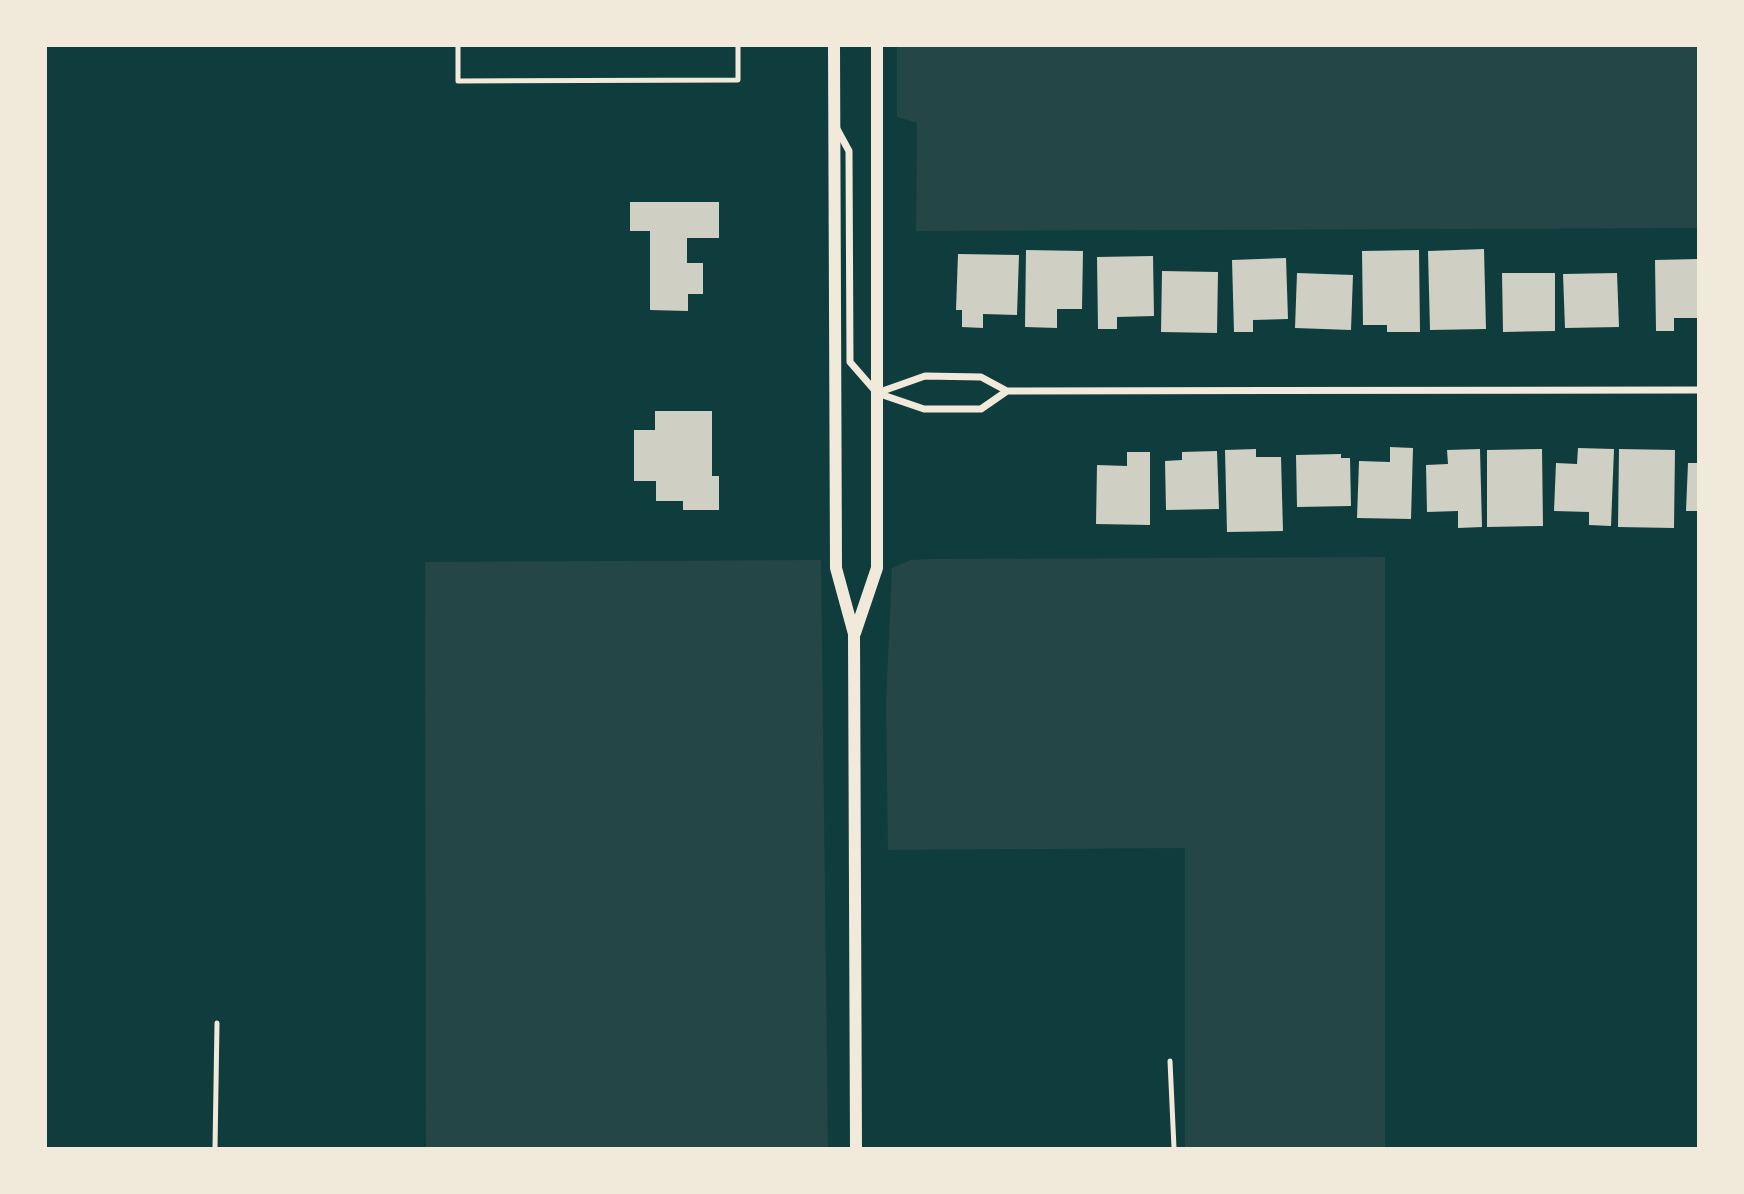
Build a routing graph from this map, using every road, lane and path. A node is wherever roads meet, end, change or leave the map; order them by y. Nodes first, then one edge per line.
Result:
1 (458, 46) edge
2 (738, 46) edge
3 (834, 46) edge
4 (877, 46) edge
5 (834, 125) junction
6 (1699, 390) edge
7 (1007, 391) junction
8 (877, 393) junction
9 (854, 634) junction
10 (217, 1023) dead end
11 (1170, 1060) dead end
12 (215, 1149) edge
13 (856, 1149) edge
14 (1174, 1149) edge

1 - 2 lane
3 - 5 street
4 - 8 street
5 - 8 street
5 - 9 street
6 - 7 street
7 - 8 street
7 - 8 street
8 - 9 street
9 - 13 street
10 - 12 lane
11 - 14 lane

